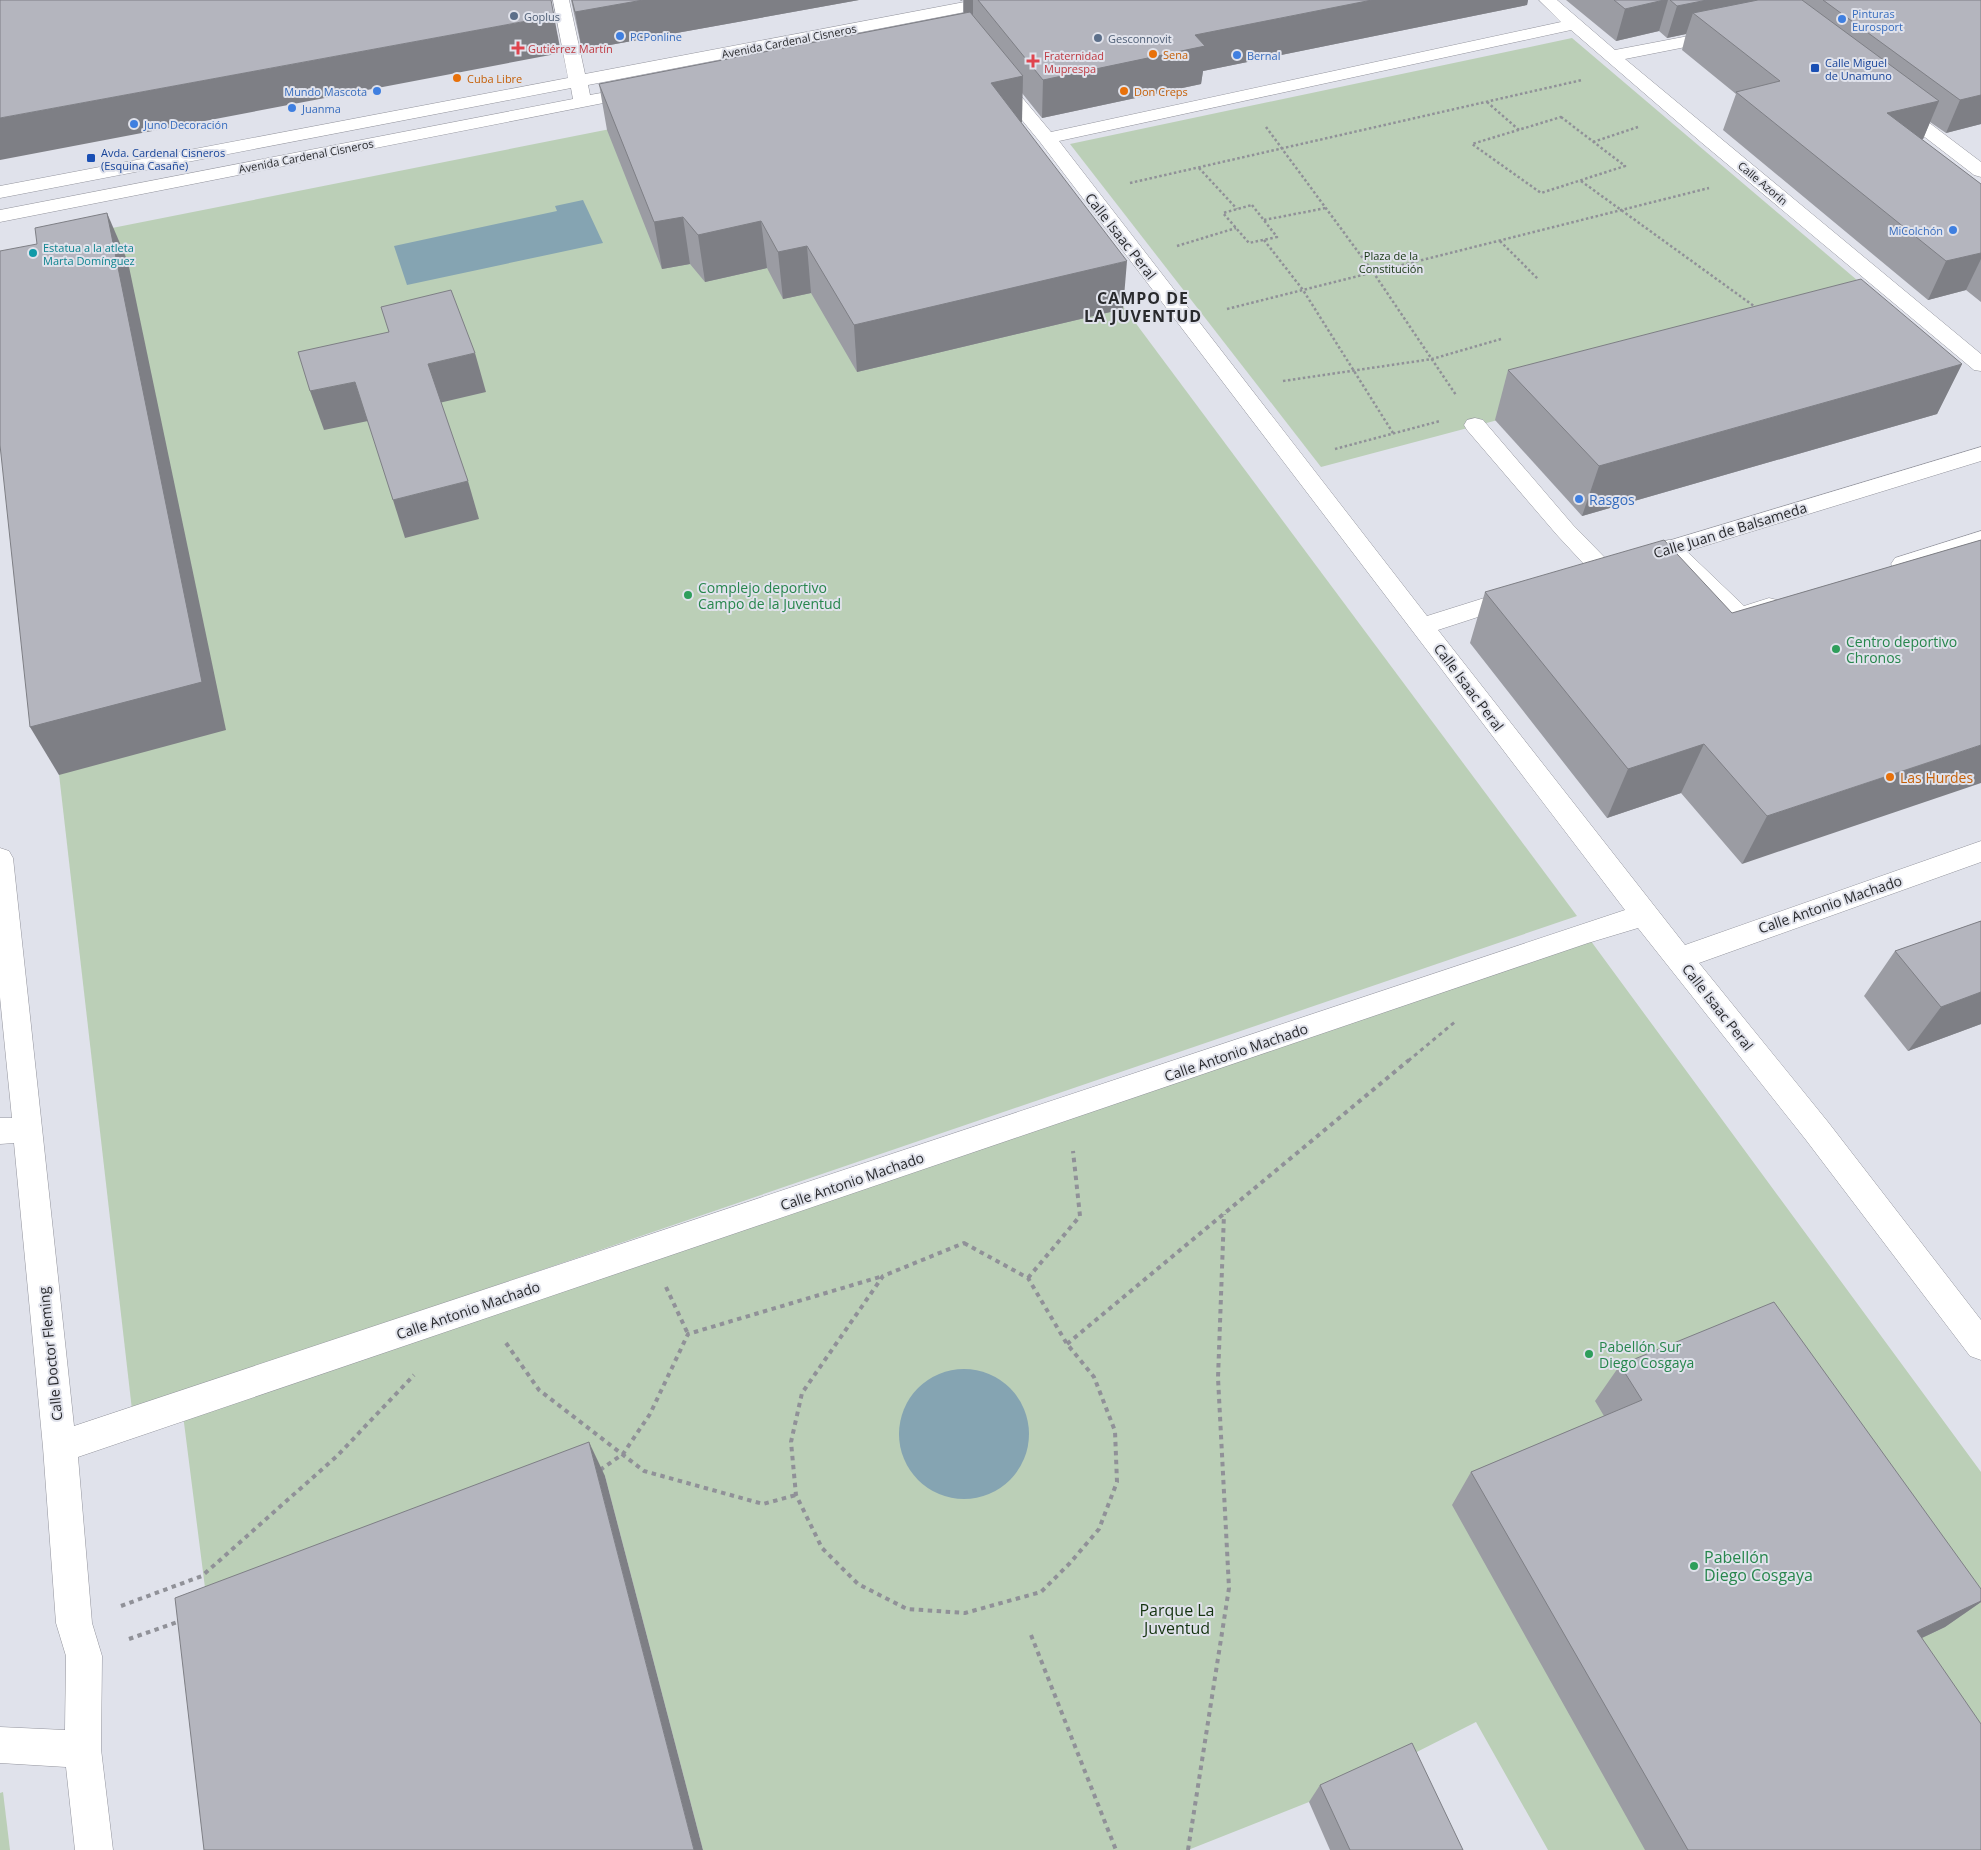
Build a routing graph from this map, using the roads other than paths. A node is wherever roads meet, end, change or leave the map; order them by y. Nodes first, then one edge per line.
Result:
1 (561, 0) edge
2 (1547, 0) edge
3 (995, 1) edge
4 (1574, 24) junction
5 (1737, 32) edge
6 (1612, 56) junction
7 (986, 64) edge
8 (578, 83) junction
9 (657, 87) edge
10 (1882, 96) edge
11 (582, 102) junction
12 (1047, 138) junction
13 (1981, 170) edge
14 (0, 192) edge
15 (1, 216) edge
16 (1981, 365) edge
17 (1471, 419) road end
18 (1981, 454) edge
19 (1981, 539) edge
20 (1670, 548) junction
21 (1879, 572) edge
22 (1537, 590) edge
23 (1786, 601) edge
24 (1423, 626) junction
25 (1981, 851) edge
26 (0, 858) edge
27 (1644, 915) junction
28 (1680, 959) junction
29 (14, 1131) edge
30 (1981, 1345) edge
31 (60, 1447) junction
32 (0, 1745) edge
33 (83, 1749) junction
34 (94, 1850) edge

1 - 8 street
2 - 4 street, Calle Azorín
3 - 8 street, Avenida Cardenal Cisneros
4 - 6 street, Calle Azorín
4 - 12 street
5 - 6 street
6 - 16 street, Calle Azorín
7 - 12 street, Calle Isaac Peral
8 - 11 street
8 - 14 street, Avenida Cardenal Cisneros
9 - 11 street, Avenida Cardenal Cisneros
10 - 13 street
11 - 15 street, Avenida Cardenal Cisneros
12 - 24 street, Calle Isaac Peral
17 - 20 street, Calle Juan de Balsameda
18 - 20 street, Calle Juan de Balsameda
19 - 21 street
20 - 23 street
22 - 24 street
24 - 27 street, Calle Isaac Peral
25 - 28 street, Calle Antonio Machado
26 - 29 street, Calle Doctor Fleming
27 - 28 street, Calle Isaac Peral
27 - 31 street, Calle Antonio Machado
28 - 30 street, Calle Isaac Peral
29 - 31 street, Calle Doctor Fleming
31 - 33 street, Calle Doctor Fleming
32 - 33 street
33 - 34 street, Calle Doctor Fleming

